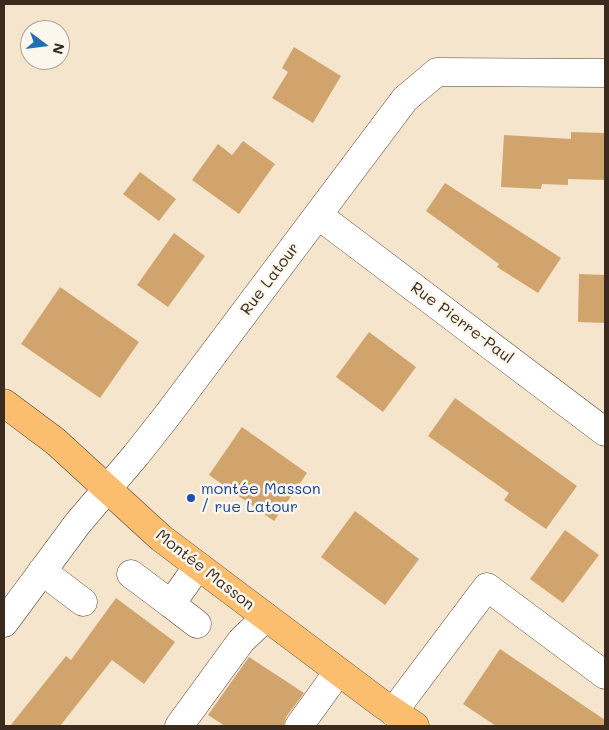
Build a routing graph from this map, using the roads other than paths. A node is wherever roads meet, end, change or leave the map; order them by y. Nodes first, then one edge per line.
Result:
1 (605, 73) edge
2 (318, 215) junction
3 (4, 403) edge
4 (605, 432) edge
5 (107, 490) junction
6 (198, 566) junction
7 (42, 571) junction
8 (131, 574) dead end
9 (83, 602) dead end
10 (171, 604) junction
11 (266, 617) junction
12 (4, 623) edge
13 (197, 624) dead end
14 (338, 672) junction
15 (605, 675) edge
16 (404, 721) edge
17 (179, 726) edge
18 (300, 726) edge

1 - 2 street, Rue Latour
2 - 4 street, Rue Pierre-Paul
2 - 5 street, Rue Latour
3 - 5 main road, Montée Masson
5 - 6 main road, Montée Masson
5 - 7 street, Rue Latour
6 - 10 street
6 - 11 main road, Montée Masson
7 - 9 street
7 - 12 street, Rue Latour
8 - 10 street
10 - 13 street
11 - 14 main road, Montée Masson
11 - 17 street
14 - 16 main road, Montée Masson
14 - 18 street
15 - 16 street

